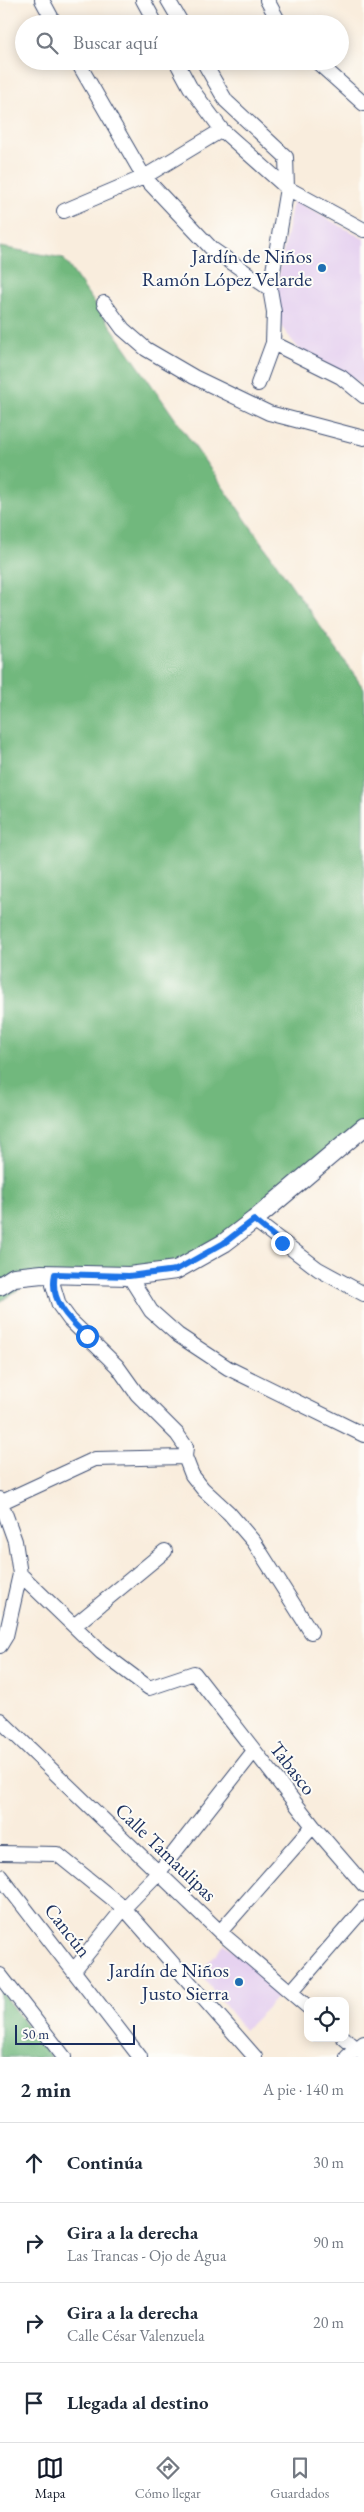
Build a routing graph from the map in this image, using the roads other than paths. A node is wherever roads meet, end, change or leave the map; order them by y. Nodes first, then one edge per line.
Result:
1 (42, 0) edge
2 (143, 0) edge
3 (168, 0) edge
4 (267, 0) edge
5 (50, 15) edge
6 (151, 15) edge
7 (177, 15) edge
8 (275, 15) edge
9 (82, 70) edge
10 (181, 70) edge
11 (208, 70) edge
12 (326, 70) edge
13 (226, 101) junction
14 (364, 104) edge
15 (206, 108) junction
16 (222, 130) junction
17 (144, 177) junction
18 (287, 188) junction
19 (64, 211) dead end
20 (364, 230) edge
21 (270, 289) junction
22 (104, 303) dead end
23 (273, 343) junction
24 (258, 384) dead end
25 (364, 396) edge
26 (364, 438) edge
27 (364, 1127) edge
28 (254, 1220) junction
29 (55, 1274) junction
30 (129, 1276) junction
31 (0, 1286) edge
32 (364, 1294) edge
33 (364, 1435) edge
34 (185, 1457) junction
35 (0, 1501) edge
36 (165, 1551) dead end
37 (20, 1574) junction
38 (74, 1626) junction
39 (311, 1632) dead end
40 (0, 1646) edge
41 (0, 1720) edge
42 (254, 1751) junction
43 (313, 1826) junction
44 (0, 1854) edge
45 (159, 1872) junction
46 (0, 1876) edge
47 (364, 1885) edge
48 (124, 1908) junction
49 (364, 1908) edge
50 (220, 1932) junction
51 (74, 1970) junction
52 (0, 1975) edge
53 (290, 1992) junction
54 (304, 2004) edge
55 (348, 2042) edge
56 (358, 2051) edge
57 (64, 2057) edge
58 (140, 2057) edge
59 (256, 2057) edge

1 - 5 street
2 - 6 street
3 - 7 street
4 - 8 street
9 - 17 street
10 - 15 street
11 - 13 street
12 - 14 street
13 - 15 street
13 - 18 street
15 - 16 street
16 - 17 street
16 - 18 street
17 - 19 street
17 - 21 street
18 - 20 street
18 - 21 street
21 - 23 street
22 - 26 street
23 - 24 street
23 - 25 street
27 - 28 street
28 - 30 street
28 - 32 street
29 - 30 street
29 - 31 street
29 - 34 street
30 - 33 street
34 - 35 street
34 - 39 street
35 - 37 street
36 - 38 street
37 - 38 street
37 - 40 street
38 - 42 street, Tabasco
41 - 45 street, Calle Tamaulipas
42 - 43 street, Tabasco
42 - 45 street
43 - 47 street, Tabasco
43 - 50 street
44 - 48 street
45 - 48 street
45 - 50 street, Calle Tamaulipas
46 - 51 street, Cancún
48 - 51 street
48 - 59 street
49 - 53 street
50 - 53 street, Calle Tamaulipas
51 - 58 street, Cancún
52 - 57 street
53 - 54 street, Calle Tamaulipas
55 - 56 street

